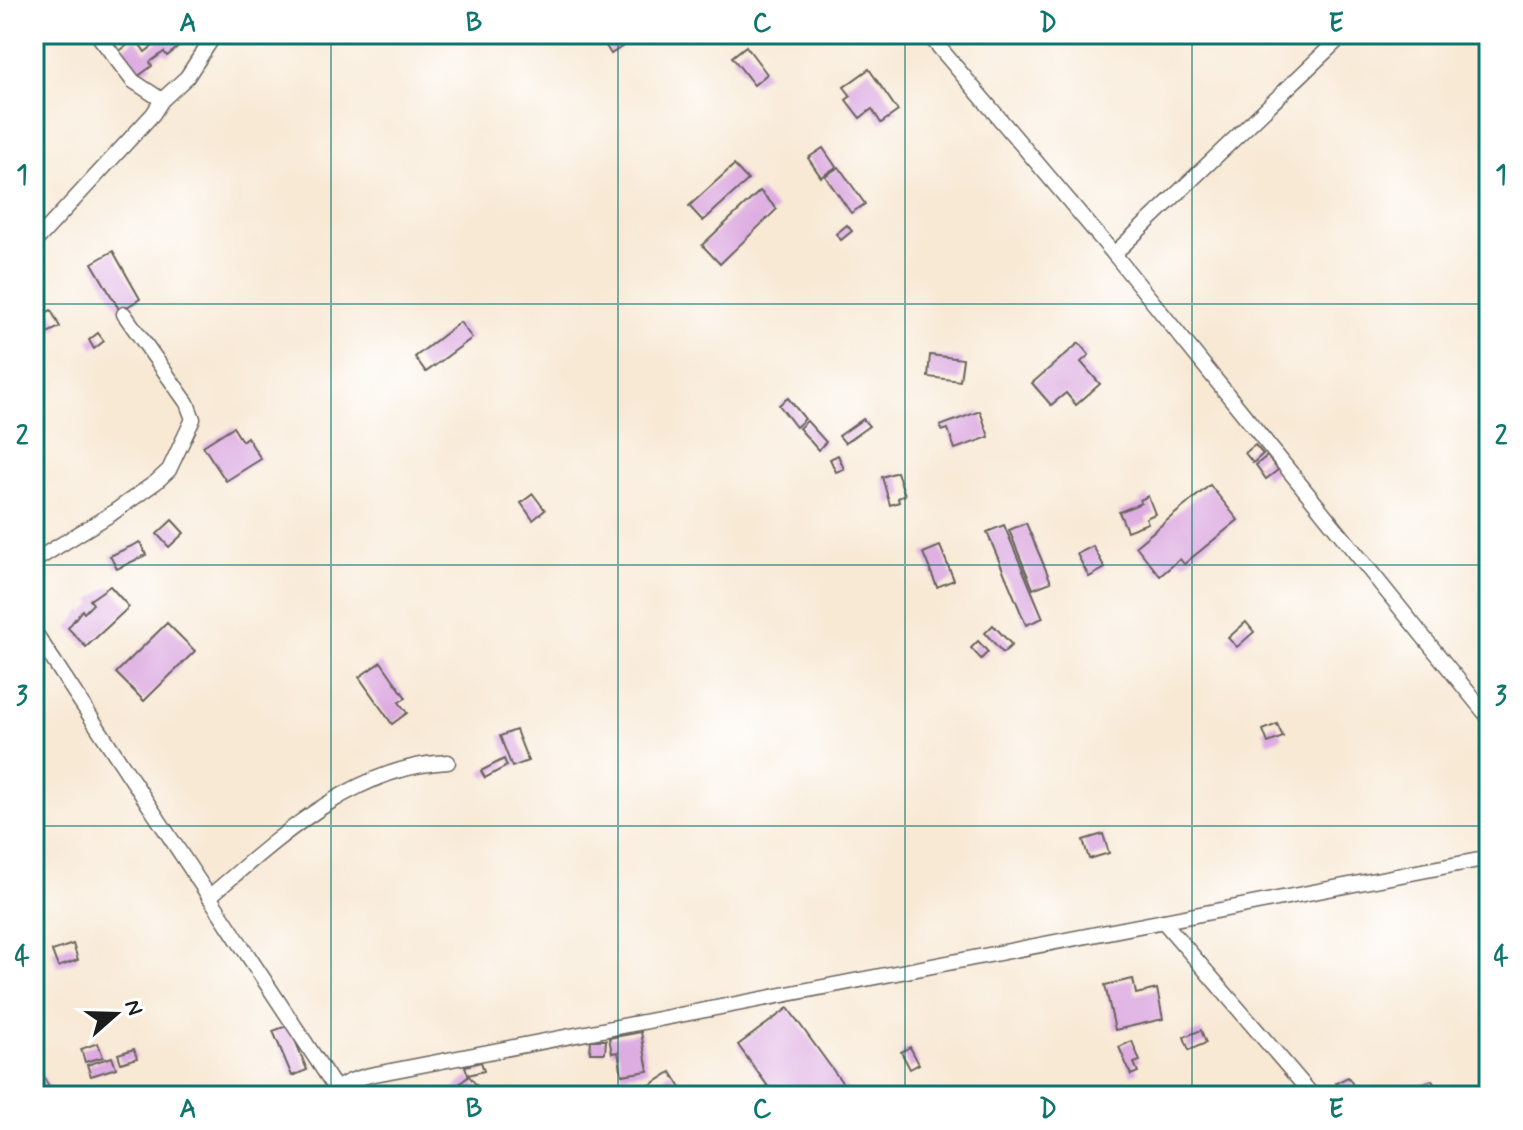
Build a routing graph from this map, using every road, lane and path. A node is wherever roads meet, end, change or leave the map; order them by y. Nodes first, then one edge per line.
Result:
1 (97, 34) edge
2 (215, 34) edge
3 (928, 34) edge
4 (1344, 34) edge
5 (162, 100) junction
6 (34, 243) edge
7 (1114, 254) junction
8 (124, 314) dead end
9 (34, 561) edge
10 (34, 631) edge
11 (1489, 718) edge
12 (448, 762) dead end
13 (1489, 858) edge
14 (209, 897) junction
15 (1163, 921) junction
16 (333, 1092) edge
17 (1313, 1096) edge

1 - 5 street
2 - 5 street
3 - 7 street
4 - 7 street
5 - 6 street
7 - 11 street
8 - 9 street
10 - 14 street
12 - 14 street
13 - 15 street
14 - 16 street
15 - 16 street
15 - 17 street

